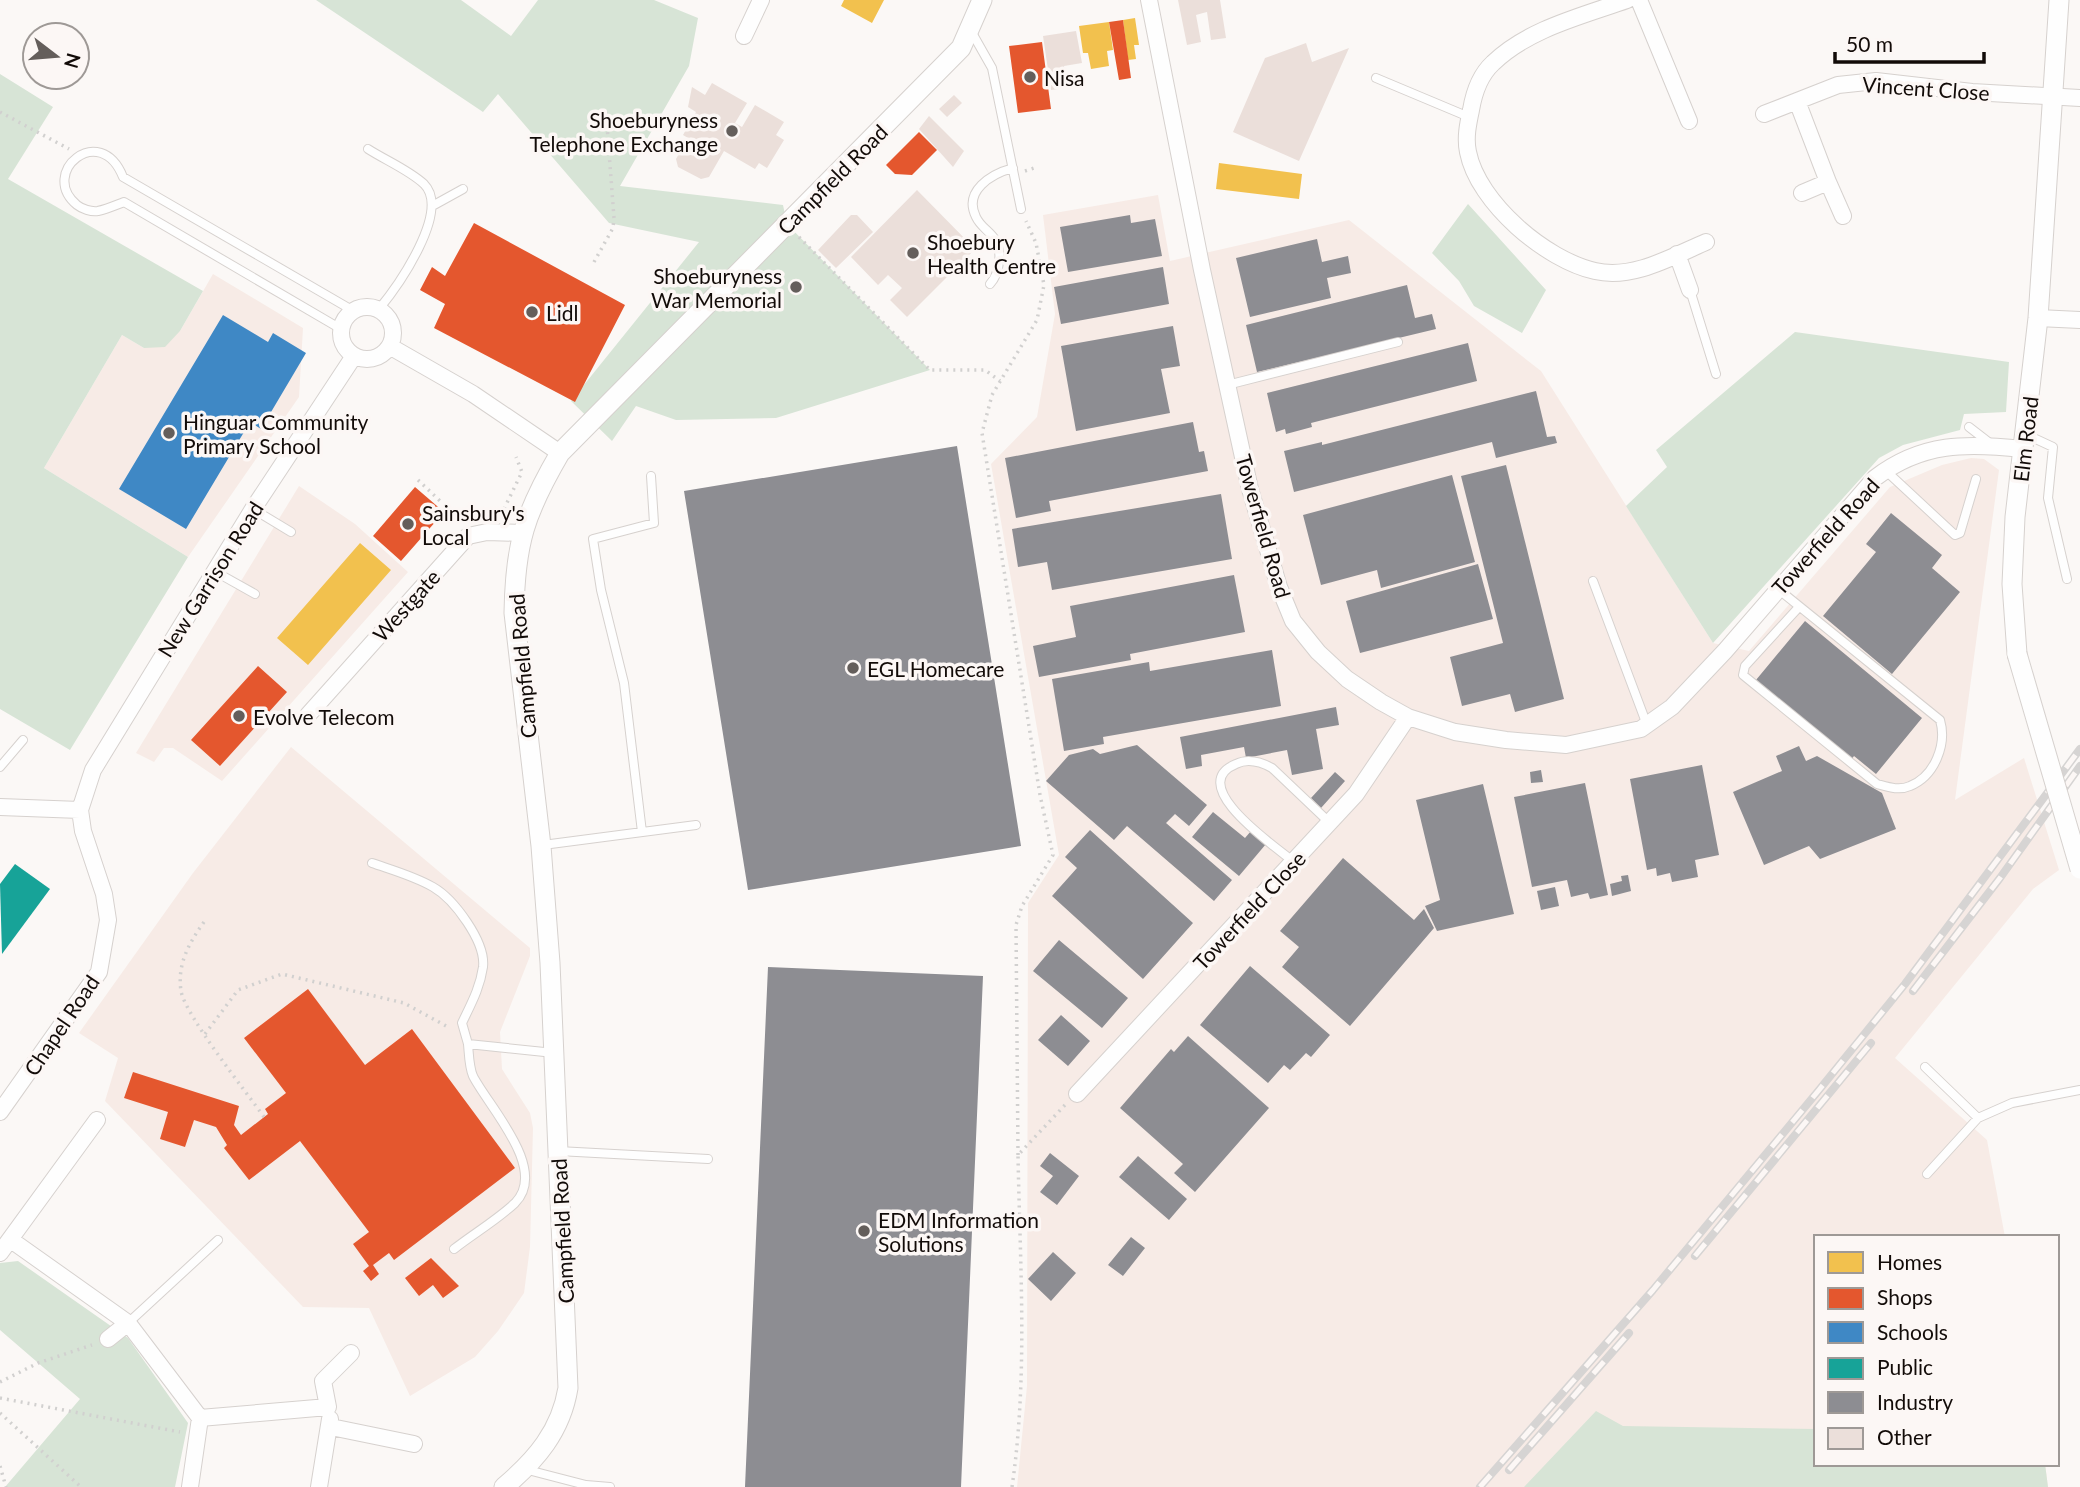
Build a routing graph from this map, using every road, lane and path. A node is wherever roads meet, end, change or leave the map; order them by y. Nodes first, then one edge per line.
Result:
1 (761, 0) edge
2 (982, 0) edge
3 (1149, 0) edge
4 (1627, 0) edge
5 (1639, 0) edge
6 (2059, 0) edge
7 (971, 31) junction
8 (744, 36) dead end
9 (1376, 78) dead end
10 (2052, 97) junction
11 (2080, 98) edge
12 (1797, 101) junction
13 (0, 112) edge
14 (606, 112) dead end
15 (1764, 114) dead end
16 (1469, 117) junction
17 (1689, 121) dead end
18 (368, 149) dead end
19 (80, 155) junction
20 (1013, 168) junction
21 (1828, 182) junction
22 (463, 189) dead end
23 (1802, 193) dead end
24 (434, 205) junction
25 (1021, 209) joint
26 (1843, 216) dead end
27 (786, 224) junction
28 (1706, 242) dead end
29 (1677, 254) junction
30 (594, 262) dead end
31 (990, 284) dead end
32 (1690, 290) joint
33 (379, 309) junction
34 (352, 310) junction
35 (2038, 318) junction
36 (2080, 320) edge
37 (341, 329) junction
38 (1398, 342) dead end
39 (390, 347) junction
40 (354, 356) junction
41 (1716, 374) dead end
42 (1000, 381) junction
43 (1227, 385) junction
44 (1969, 428) dead end
45 (2024, 441) junction
46 (1993, 446) junction
47 (560, 453) junction
48 (516, 457) dead end
49 (1885, 470) junction
50 (651, 475) dead end
51 (418, 480) dead end
52 (1976, 480) dead end
53 (253, 509) junction
54 (471, 519) dead end
55 (492, 519) dead end
56 (291, 532) dead end
57 (522, 533) junction
58 (214, 571) junction
59 (2067, 579) dead end
60 (1593, 581) dead end
61 (1778, 589) junction
62 (255, 594) dead end
63 (1799, 607) junction
64 (308, 715) dead end
65 (1408, 717) junction
66 (1647, 725) junction
67 (23, 740) dead end
68 (0, 767) edge
69 (0, 807) edge
70 (80, 810) junction
71 (1330, 823) junction
72 (696, 825) dead end
73 (642, 832) junction
74 (541, 846) junction
75 (1294, 862) junction
76 (372, 863) dead end
77 (2080, 869) edge
78 (204, 922) dead end
79 (205, 1034) junction
80 (467, 1041) junction
81 (554, 1053) junction
82 (1925, 1067) dead end
83 (2080, 1090) edge
84 (1077, 1094) joint
85 (0, 1112) edge
86 (264, 1117) dead end
87 (1978, 1118) junction
88 (97, 1120) dead end
89 (558, 1151) junction
90 (1018, 1156) junction
91 (708, 1159) dead end
92 (1927, 1174) dead end
93 (11, 1240) junction
94 (218, 1240) dead end
95 (453, 1249) dead end
96 (0, 1253) edge
97 (128, 1323) junction
98 (108, 1339) joint
99 (351, 1353) dead end
100 (0, 1382) edge
101 (0, 1398) edge
102 (328, 1406) junction
103 (0, 1413) edge
104 (200, 1418) junction
105 (331, 1427) junction
106 (199, 1436) junction
107 (414, 1444) dead end
108 (0, 1466) edge
109 (524, 1469) junction
110 (6, 1487) edge
111 (81, 1487) edge
112 (190, 1487) edge
113 (319, 1487) edge
114 (504, 1487) edge
115 (610, 1487) edge
116 (1012, 1487) edge

1 - 8 street
2 - 7 street, Campfield Road
3 - 43 street, Towerfield Road
4 - 16 street
5 - 17 street
6 - 10 street, Elm Road
7 - 20 lane
7 - 27 street, Campfield Road
9 - 16 lane
10 - 11 street, Vincent Close
10 - 12 street, Vincent Close
10 - 35 street, Elm Road
12 - 15 street, Vincent Close
12 - 21 street
13 - 19 path
14 - 30 path
16 - 29 street
18 - 24 lane
19 - 34 lane
19 - 37 lane
20 - 25 lane
20 - 31 lane
21 - 23 street
21 - 26 street
22 - 24 lane
24 - 33 lane
25 - 42 path
27 - 42 path
27 - 47 street, Campfield Road
28 - 29 street
29 - 32 street
32 - 41 lane
33 - 34 street
33 - 39 street
34 - 37 street
35 - 36 street
35 - 45 street, Elm Road
37 - 40 street
38 - 43 lane
39 - 40 street
39 - 47 street
40 - 53 street, New Garrison Road
42 - 90 path
43 - 65 street, Towerfield Road
44 - 46 lane
45 - 46 street, Towerfield Road
45 - 59 lane
45 - 77 street, Elm Road, bridge
46 - 49 street, Towerfield Road
47 - 57 street, Campfield Road
48 - 55 path
49 - 52 lane
49 - 61 street, Towerfield Road
50 - 73 lane
51 - 54 path
53 - 56 lane
53 - 58 street, New Garrison Road
57 - 64 street, Westgate
57 - 74 street, Campfield Road
58 - 62 lane
58 - 70 street, New Garrison Road
60 - 66 lane
61 - 63 lane
61 - 66 street, Towerfield Road
63 - 63 lane
65 - 66 street, Towerfield Road
65 - 71 street, Towerfield Close
67 - 68 lane
69 - 70 street
70 - 85 street, Chapel Road
71 - 75 street, Towerfield Close
71 - 75 lane
72 - 73 lane
73 - 74 lane
74 - 81 street, Campfield Road
75 - 84 street, Towerfield Close
76 - 80 lane
78 - 79 path
79 - 80 path
79 - 86 path
80 - 81 lane
80 - 95 lane
81 - 89 street, Campfield Road
82 - 87 lane
83 - 87 lane
84 - 90 path
87 - 92 lane
88 - 93 street
89 - 91 lane
89 - 109 street, Campfield Road
90 - 116 path
93 - 96 street
93 - 97 street
94 - 97 lane
97 - 98 street
97 - 104 street
98 - 100 path
99 - 102 street
101 - 106 path
102 - 104 street
102 - 105 street
103 - 111 path
104 - 106 street
105 - 107 street
105 - 113 street
106 - 112 street
108 - 110 path
109 - 114 street, Campfield Road
109 - 115 lane

